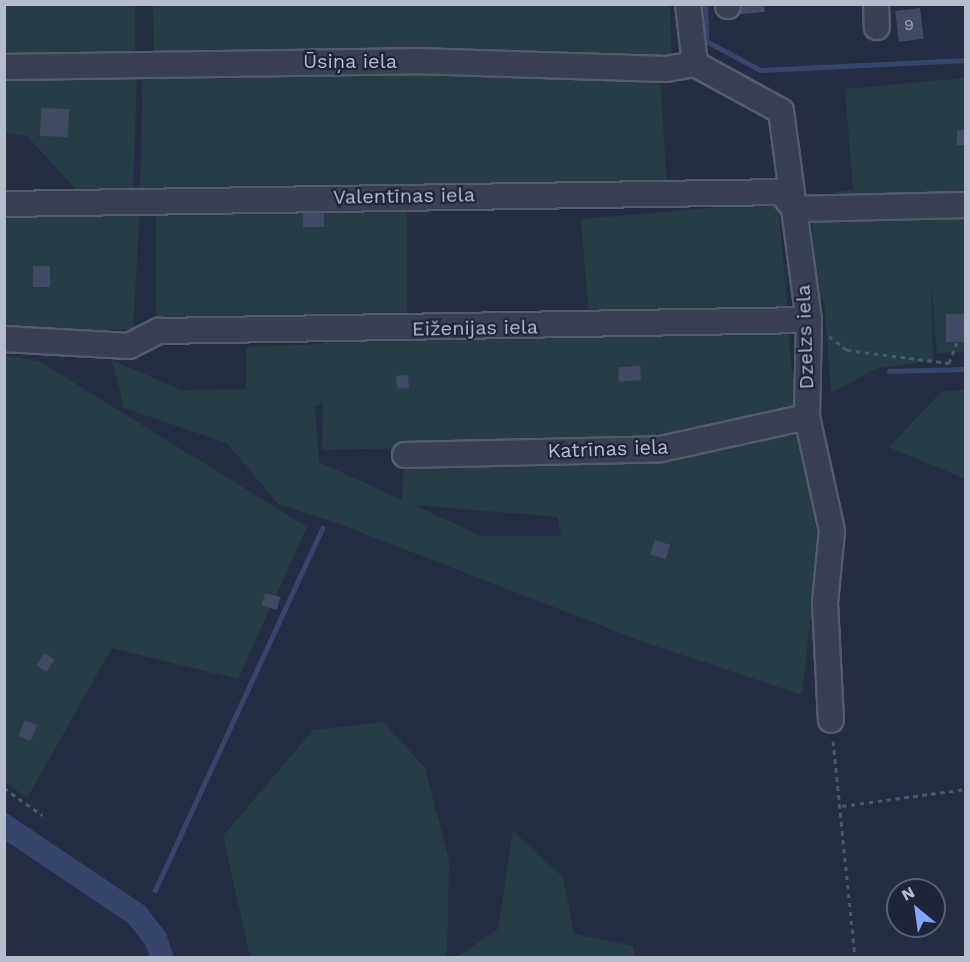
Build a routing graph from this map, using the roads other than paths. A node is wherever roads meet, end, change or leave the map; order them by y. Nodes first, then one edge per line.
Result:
1 (688, 4) edge
2 (695, 64) junction
3 (4, 67) edge
4 (4, 204) edge
5 (966, 205) edge
6 (795, 209) junction
7 (808, 320) junction
8 (4, 339) edge
9 (807, 417) junction
10 (405, 455) dead end
11 (831, 720) road end

1 - 2 street
2 - 3 street, Ūsiņa iela
2 - 6 street, Dzelzs iela
4 - 6 street, Valentīnas iela
5 - 6 street
6 - 7 street, Dzelzs iela
7 - 8 street, Eiženijas iela
7 - 9 street, Dzelzs iela
9 - 10 street, Katrīnas iela
9 - 11 street, Dzelzs iela

